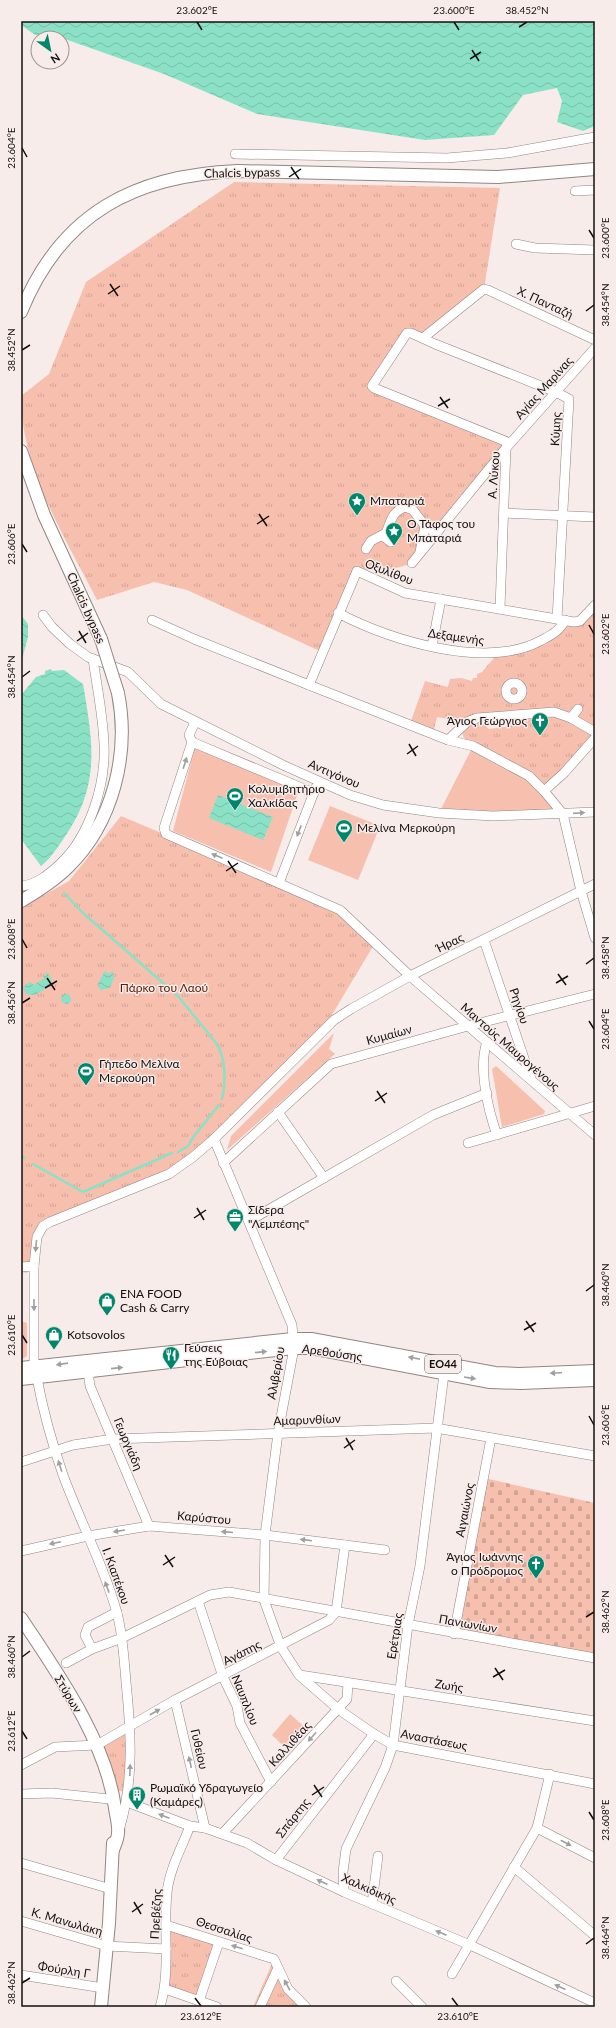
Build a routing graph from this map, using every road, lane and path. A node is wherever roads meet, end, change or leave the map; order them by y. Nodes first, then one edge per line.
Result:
1 (595, 137) edge
2 (235, 154) dead end
3 (595, 169) edge
4 (595, 190) edge
5 (575, 191) dead end
6 (516, 244) dead end
7 (595, 250) edge
8 (21, 312) edge
9 (423, 338) junction
10 (595, 340) edge
11 (595, 348) edge
12 (374, 388) joint
13 (556, 392) junction
14 (508, 446) junction
15 (21, 451) edge
16 (504, 513) junction
17 (564, 516) junction
18 (595, 517) edge
19 (425, 526) junction
20 (386, 533) junction
21 (436, 533) junction
22 (390, 542) dead end
23 (366, 549) dead end
24 (420, 553) junction
25 (412, 563) dead end
26 (441, 599) junction
27 (595, 605) edge
28 (500, 608) junction
29 (338, 613) junction
30 (43, 615) dead end
31 (152, 620) dead end
32 (561, 620) junction
33 (432, 646) junction
34 (93, 659) junction
35 (309, 685) junction
36 (514, 699) dead end
37 (578, 709) dead end
38 (516, 715) junction
39 (571, 718) junction
40 (195, 722) junction
41 (595, 732) edge
42 (595, 738) edge
43 (448, 740) junction
44 (192, 742) junction
45 (318, 781) junction
46 (544, 791) junction
47 (314, 793) junction
48 (595, 812) edge
49 (563, 814) junction
50 (278, 883) junction
51 (595, 884) edge
52 (21, 886) edge
53 (581, 891) junction
54 (21, 901) edge
55 (595, 938) edge
56 (484, 940) junction
57 (410, 976) junction
58 (595, 994) edge
59 (510, 1016) junction
60 (468, 1026) junction
61 (487, 1042) junction
62 (531, 1080) junction
63 (487, 1093) junction
64 (595, 1106) edge
65 (278, 1112) junction
66 (570, 1113) junction
67 (496, 1135) junction
68 (595, 1135) edge
69 (214, 1139) junction
70 (468, 1143) dead end
71 (223, 1163) junction
72 (324, 1178) junction
73 (249, 1221) junction
74 (43, 1226) joint
75 (34, 1266) junction
76 (21, 1267) edge
77 (294, 1344) junction
78 (21, 1368) edge
79 (88, 1371) junction
80 (595, 1371) edge
81 (36, 1373) junction
82 (444, 1374) junction
83 (21, 1379) edge
84 (595, 1380) edge
85 (436, 1428) junction
86 (278, 1433) junction
87 (491, 1438) junction
88 (113, 1439) junction
89 (55, 1449) junction
90 (595, 1456) edge
91 (21, 1462) edge
92 (149, 1526) junction
93 (265, 1535) junction
94 (88, 1536) junction
95 (345, 1545) junction
96 (386, 1550) dead end
97 (21, 1551) edge
98 (264, 1600) junction
99 (198, 1601) junction
100 (117, 1612) junction
101 (336, 1612) junction
102 (21, 1618) edge
103 (408, 1625) junction
104 (454, 1634) junction
105 (122, 1638) junction
106 (281, 1647) junction
107 (92, 1649) junction
108 (595, 1658) edge
109 (66, 1662) dead end
110 (299, 1675) junction
111 (223, 1677) junction
112 (348, 1683) junction
113 (398, 1691) junction
114 (175, 1700) junction
115 (338, 1709) junction
116 (595, 1721) edge
117 (130, 1726) junction
118 (374, 1734) junction
119 (96, 1745) junction
120 (392, 1745) junction
121 (21, 1765) edge
122 (108, 1773) junction
123 (550, 1774) junction
124 (271, 1782) junction
125 (595, 1784) edge
126 (128, 1791) junction
127 (21, 1794) edge
128 (109, 1800) junction
129 (132, 1804) junction
130 (190, 1826) junction
131 (120, 1827) junction
132 (205, 1828) junction
133 (537, 1828) junction
134 (223, 1833) junction
135 (114, 1850) junction
136 (378, 1856) dead end
137 (595, 1858) edge
138 (276, 1860) junction
139 (21, 1863) edge
140 (514, 1867) junction
141 (111, 1889) junction
142 (344, 1892) junction
143 (372, 1904) junction
144 (21, 1922) edge
145 (166, 1925) junction
146 (594, 1935) dead end
147 (219, 1942) junction
148 (470, 1945) junction
149 (107, 1946) junction
150 (166, 1949) junction
151 (278, 1968) junction
152 (452, 1974) dead end
153 (21, 1976) edge
154 (396, 1981) dead end
155 (103, 1988) junction
156 (165, 1989) junction
157 (199, 2000) junction
158 (595, 2003) edge
159 (102, 2007) edge
160 (160, 2007) edge
161 (218, 2007) edge
162 (260, 2007) edge
163 (306, 2007) edge
164 (422, 2007) edge

1 - 2 street
3 - 8 main road, Chalcis bypass
4 - 5 street
6 - 7 street
9 - 10 street, Χ. Πανταζή
9 - 12 street, Κύμης
9 - 13 street, Κύμης
11 - 13 street, Αγίας Μαρίνας
12 - 14 street, Α. Λύκου
13 - 14 street, Αγίας Μαρίνας
13 - 17 street, Κύμης
14 - 16 street, Α. Λύκου
14 - 21 street, Αγίας Μαρίνας
15 - 54 main road, Chalcis bypass, bridge
16 - 17 street
16 - 28 street, Α. Λύκου
17 - 18 street
17 - 32 street, Κύμης
19 - 20 street
19 - 21 street
19 - 24 street
20 - 22 street
20 - 23 street
21 - 24 street, Αγίας Μαρίνας
24 - 25 street, Αγίας Μαρίνας
26 - 28 street, Οξυλίθου
26 - 29 street, Οξυλίθου
26 - 33 street
27 - 32 street, Οξυλίθου
28 - 32 street, Οξυλίθου
29 - 33 street, Δεξαμενής
29 - 35 street, Οξυλίθου
30 - 34 street, Αντιγόνου
31 - 35 street
32 - 33 street, Δεξαμενής
34 - 40 street, Αντιγόνου
34 - 52 street
35 - 43 street
36 - 38 street
37 - 39 street
38 - 39 street
38 - 43 street
39 - 41 street
40 - 44 street
40 - 45 street, Αντιγόνου
42 - 46 street
43 - 46 street
44 - 47 street
50 -> 44 street, Μαντούς Μαυρογένους
45 - 47 street
45 - 49 street, Αντιγόνου
46 - 49 street
47 -> 50 street
49 -> 48 street, Αντιγόνου
49 - 53 street
50 - 57 street, Μαντούς Μαυρογένους
51 - 53 street, Ήρας
53 - 55 street
53 - 56 street, Ήρας
56 - 57 street, Ήρας
56 - 59 street, Ρηγίου
57 - 60 street, Μαντούς Μαυρογένους
57 - 69 street, Ήρας
58 - 59 street, Κυμαίων
59 - 60 street, Κυμαίων
59 - 62 street, Ρηγίου
60 - 61 street, Μαντούς Μαυρογένους
60 - 65 street, Κυμαίων
61 - 62 street, Μαντούς Μαυρογένους
61 - 63 street
62 - 66 street, Μαντούς Μαυρογένους
63 - 67 street
63 - 72 street
64 - 66 street
65 - 71 street, Κυμαίων
65 - 72 street
66 - 67 street
66 - 68 street, Μαντούς Μαυρογένους
67 - 70 street
69 - 71 street, Αλιβερίου
69 - 74 street, Ήρας
71 - 73 street, Αλιβερίου
72 - 73 street
73 - 77 street, Αλιβερίου
74 -> 75 street, Ι. Κιαπέκου
75 - 76 street
75 -> 81 street, Ι. Κιαπέκου
79 -> 77 main road, Αρεθούσης / ΕΟ44
80 -> 77 main road, Αρεθούσης / ΕΟ44
77 -> 81 main road, Αρεθούσης / ΕΟ44
77 - 82 main road, Αρεθούσης / ΕΟ44
77 - 86 street, Αλιβερίου
78 - 81 main road, Αρεθούσης / ΕΟ44
79 - 81 main road, Αρεθούσης / ΕΟ44
79 - 88 street, Γεωργιάδη
81 - 83 main road, Αρεθούσης / ΕΟ44
81 - 89 street, Ι. Κιαπέκου
82 -> 84 main road, Αρεθούσης / ΕΟ44
82 - 85 street, Ερέτριας
85 - 86 street, Αμαρυνθίων
85 - 87 street, Αμαρυνθίων
85 - 103 street, Ερέτριας
86 - 88 street, Αμαρυνθίων
86 - 93 street, Αλιβερίου
87 - 90 street, Αμαρυνθίων
87 - 104 street, Αιγαιώνος
88 - 89 street, Αμαρυνθίων
88 - 92 street, Γεωργιάδη
89 - 91 street, Αμαρυνθίων
94 -> 89 street, Ι. Κιαπέκου
93 -> 92 street, Καρύστου
92 -> 94 street, Καρύστου
95 -> 93 street, Καρύστου
93 - 98 street, Αλιβερίου
94 -> 97 street, Καρύστου
100 -> 94 street, Ι. Κιαπέκου
95 - 96 street, Καρύστου
95 - 101 street
98 - 99 street, Πανιωνίων
98 - 101 street, Πανιωνίων
98 - 106 street, Αλιβερίου
99 - 105 street, Πανιωνίων
99 - 111 street, Ναυπλίου
100 - 105 street, Ι. Κιαπέκου
100 - 107 street
101 - 103 street, Πανιωνίων
101 - 106 street, Αγάπης
102 - 119 main road, Στύρων
103 - 104 street, Πανιωνίων
103 - 113 street, Ερέτριας
104 - 108 street, Πανιωνίων
105 - 107 street, Πανιωνίων
105 - 117 street, Ι. Κιαπέκου
106 - 110 street, Αναστάσεως
106 - 111 street, Αγάπης
107 - 109 street, Πανιωνίων
110 - 112 street, Ζωής
110 - 115 street, Αναστάσεως
111 - 114 street, Αγάπης
111 - 124 street, Ναυπλίου
112 - 113 street, Ζωής
112 - 115 street, Καλλιθέας
113 - 116 street, Ζωής
113 - 120 street, Ερέτριας
117 -> 114 street, Αγάπης
132 -> 114 street, Γυθείου
115 - 118 street, Αναστάσεως
115 -> 124 street, Καλλιθέας
117 - 119 street, Αγάπης
126 -> 117 street, Ι. Κιαπέκου
118 - 120 street, Αναστάσεως
118 - 138 street, Σπάρτης
119 - 121 street
119 - 122 main road, Στύρων
120 - 123 street, Αναστάσεως
120 - 142 street, Ερέτριας
122 - 128 main road, Στύρων
122 - 131 main road, Στύρων
123 - 125 street, Αναστάσεως
123 - 133 street
124 - 134 street, Καλλιθέας
126 - 129 street, Ι. Κιαπέκου
126 - 131 street, Ι. Κιαπέκου
127 - 128 street
128 - 135 main road, Στύρων
130 -> 129 street, Χαλκιδικής
129 - 131 street
130 - 132 street, Χαλκιδικής
130 - 145 street, Πρεβέζης
131 - 135 main road, Στύρων
132 - 134 street, Χαλκιδικής
133 -> 137 street
133 - 140 street
134 - 138 street, Χαλκιδικής
135 - 141 main road, Στύρων
136 - 143 street
142 -> 138 street, Χαλκιδικής
139 - 141 street
140 - 146 street
140 - 148 street
141 - 149 main road, Στύρων
142 - 143 street, Χαλκιδικής
148 -> 143 street, Χαλκιδικής
144 - 149 street, Κ. Μανωλάκη
145 - 147 street, Θεσσαλίας
145 - 150 street, Πρεβέζης
151 -> 147 street, Θεσσαλίας
147 - 157 street
148 - 152 street
158 -> 148 street, Χαλκιδικής
149 - 150 street, Κ. Μανωλάκη
149 - 155 main road, Στύρων
150 - 156 street, Πρεβέζης
151 - 162 street
163 -> 151 street
153 - 155 street, Φούρλη Γ
154 - 164 street
155 - 159 main road, Στύρων
156 - 157 street
156 - 160 street, Πρεβέζης
157 - 161 street

